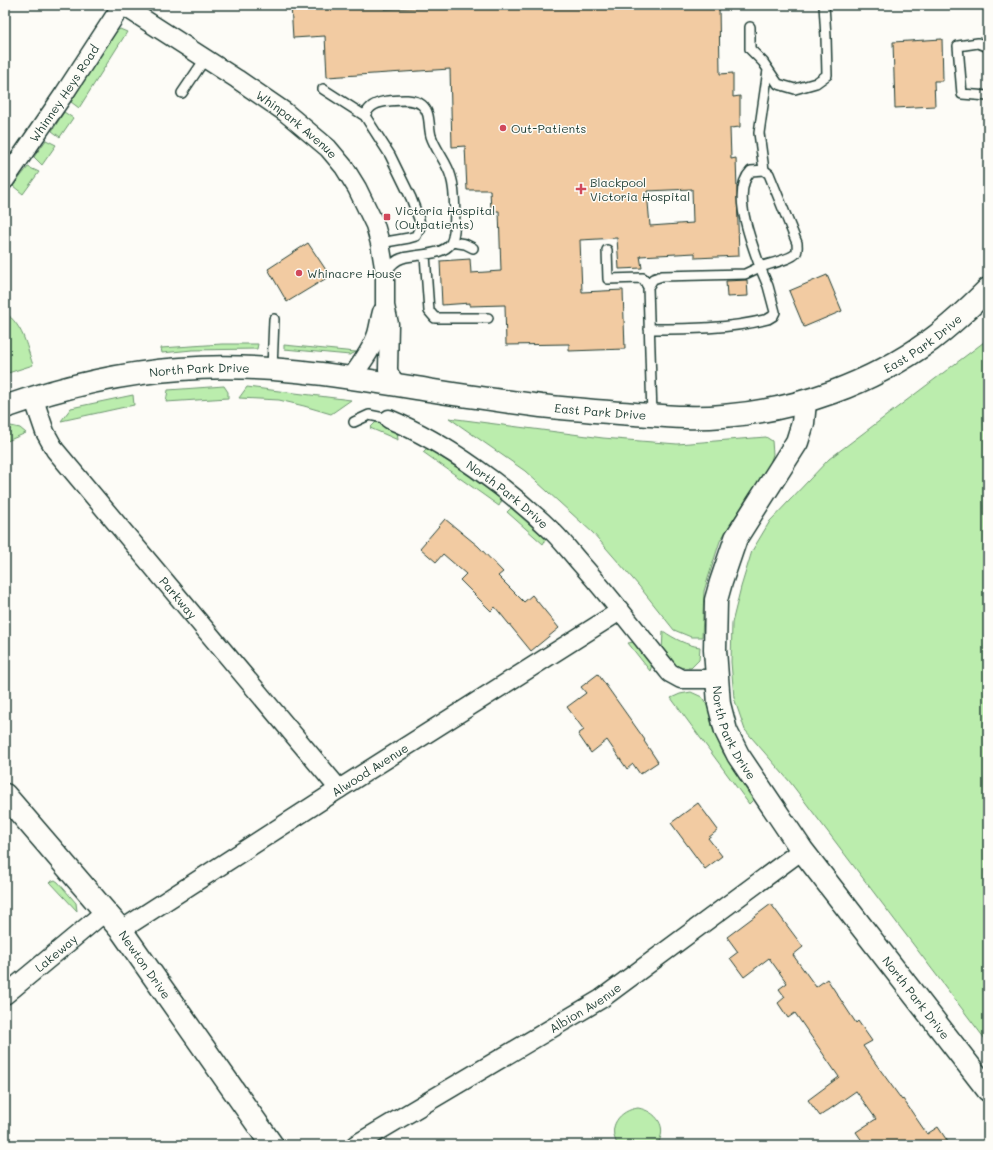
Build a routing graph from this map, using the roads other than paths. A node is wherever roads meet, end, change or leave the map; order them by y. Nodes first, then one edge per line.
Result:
1 (122, 5) edge
2 (824, 5) edge
3 (750, 28) dead end
4 (988, 47) edge
5 (205, 59) junction
6 (768, 70) junction
7 (323, 89) dead end
8 (182, 93) dead end
9 (988, 96) edge
10 (365, 116) junction
11 (764, 170) junction
12 (5, 180) edge
13 (452, 242) junction
14 (380, 243) junction
15 (473, 248) dead end
16 (607, 250) dead end
17 (425, 255) junction
18 (760, 267) junction
19 (385, 273) junction
20 (648, 287) junction
21 (988, 289) edge
22 (385, 306) junction
23 (488, 318) dead end
24 (274, 319) dead end
25 (649, 329) junction
26 (272, 369) junction
27 (351, 378) junction
28 (397, 385) junction
29 (33, 397) junction
30 (805, 402) junction
31 (5, 407) edge
32 (652, 415) junction
33 (389, 418) joint
34 (354, 422) dead end
35 (620, 611) junction
36 (717, 680) junction
37 (339, 789) junction
38 (5, 795) edge
39 (802, 850) junction
40 (106, 911) junction
41 (121, 930) junction
42 (5, 995) edge
43 (988, 1090) edge
44 (272, 1145) edge
45 (355, 1145) edge

1 - 5 street, Whinpark Avenue
1 - 12 street, Whinney Heys Road
2 - 6 lane
3 - 6 lane
4 - 9 lane
5 - 8 lane
5 - 14 street, Whinpark Avenue
6 - 11 lane
7 - 10 lane
10 - 13 lane
10 - 14 lane
11 - 18 lane
11 - 18 lane
13 - 15 lane
13 - 17 lane
14 - 19 street, Whinpark Avenue
16 - 20 lane
17 - 19 lane
17 - 23 lane
18 - 20 lane
18 - 25 lane
19 - 22 street, Whinpark Avenue
20 - 25 lane
21 - 30 main road, East Park Drive
22 - 27 street, Whinpark Avenue
22 - 28 street, Whinpark Avenue
24 - 26 lane
25 - 32 lane
26 - 27 main road, North Park Drive
26 - 29 main road, North Park Drive
27 - 28 main road, North Park Drive
28 - 32 main road, East Park Drive
29 - 31 main road, North Park Drive
29 - 37 street, Parkway
30 - 32 main road, East Park Drive
30 - 36 main road
33 - 34 lane
33 - 35 street, North Park Drive
35 - 36 street, North Park Drive
35 - 37 street, Alwood Avenue
36 - 39 main road, North Park Drive
37 - 41 street, Alwood Avenue
38 - 40 main road, Newton Drive
39 - 43 main road, North Park Drive
39 - 45 street, Albion Avenue
40 - 41 main road, Newton Drive
40 - 42 street, Lakeway
41 - 44 main road, Newton Drive

